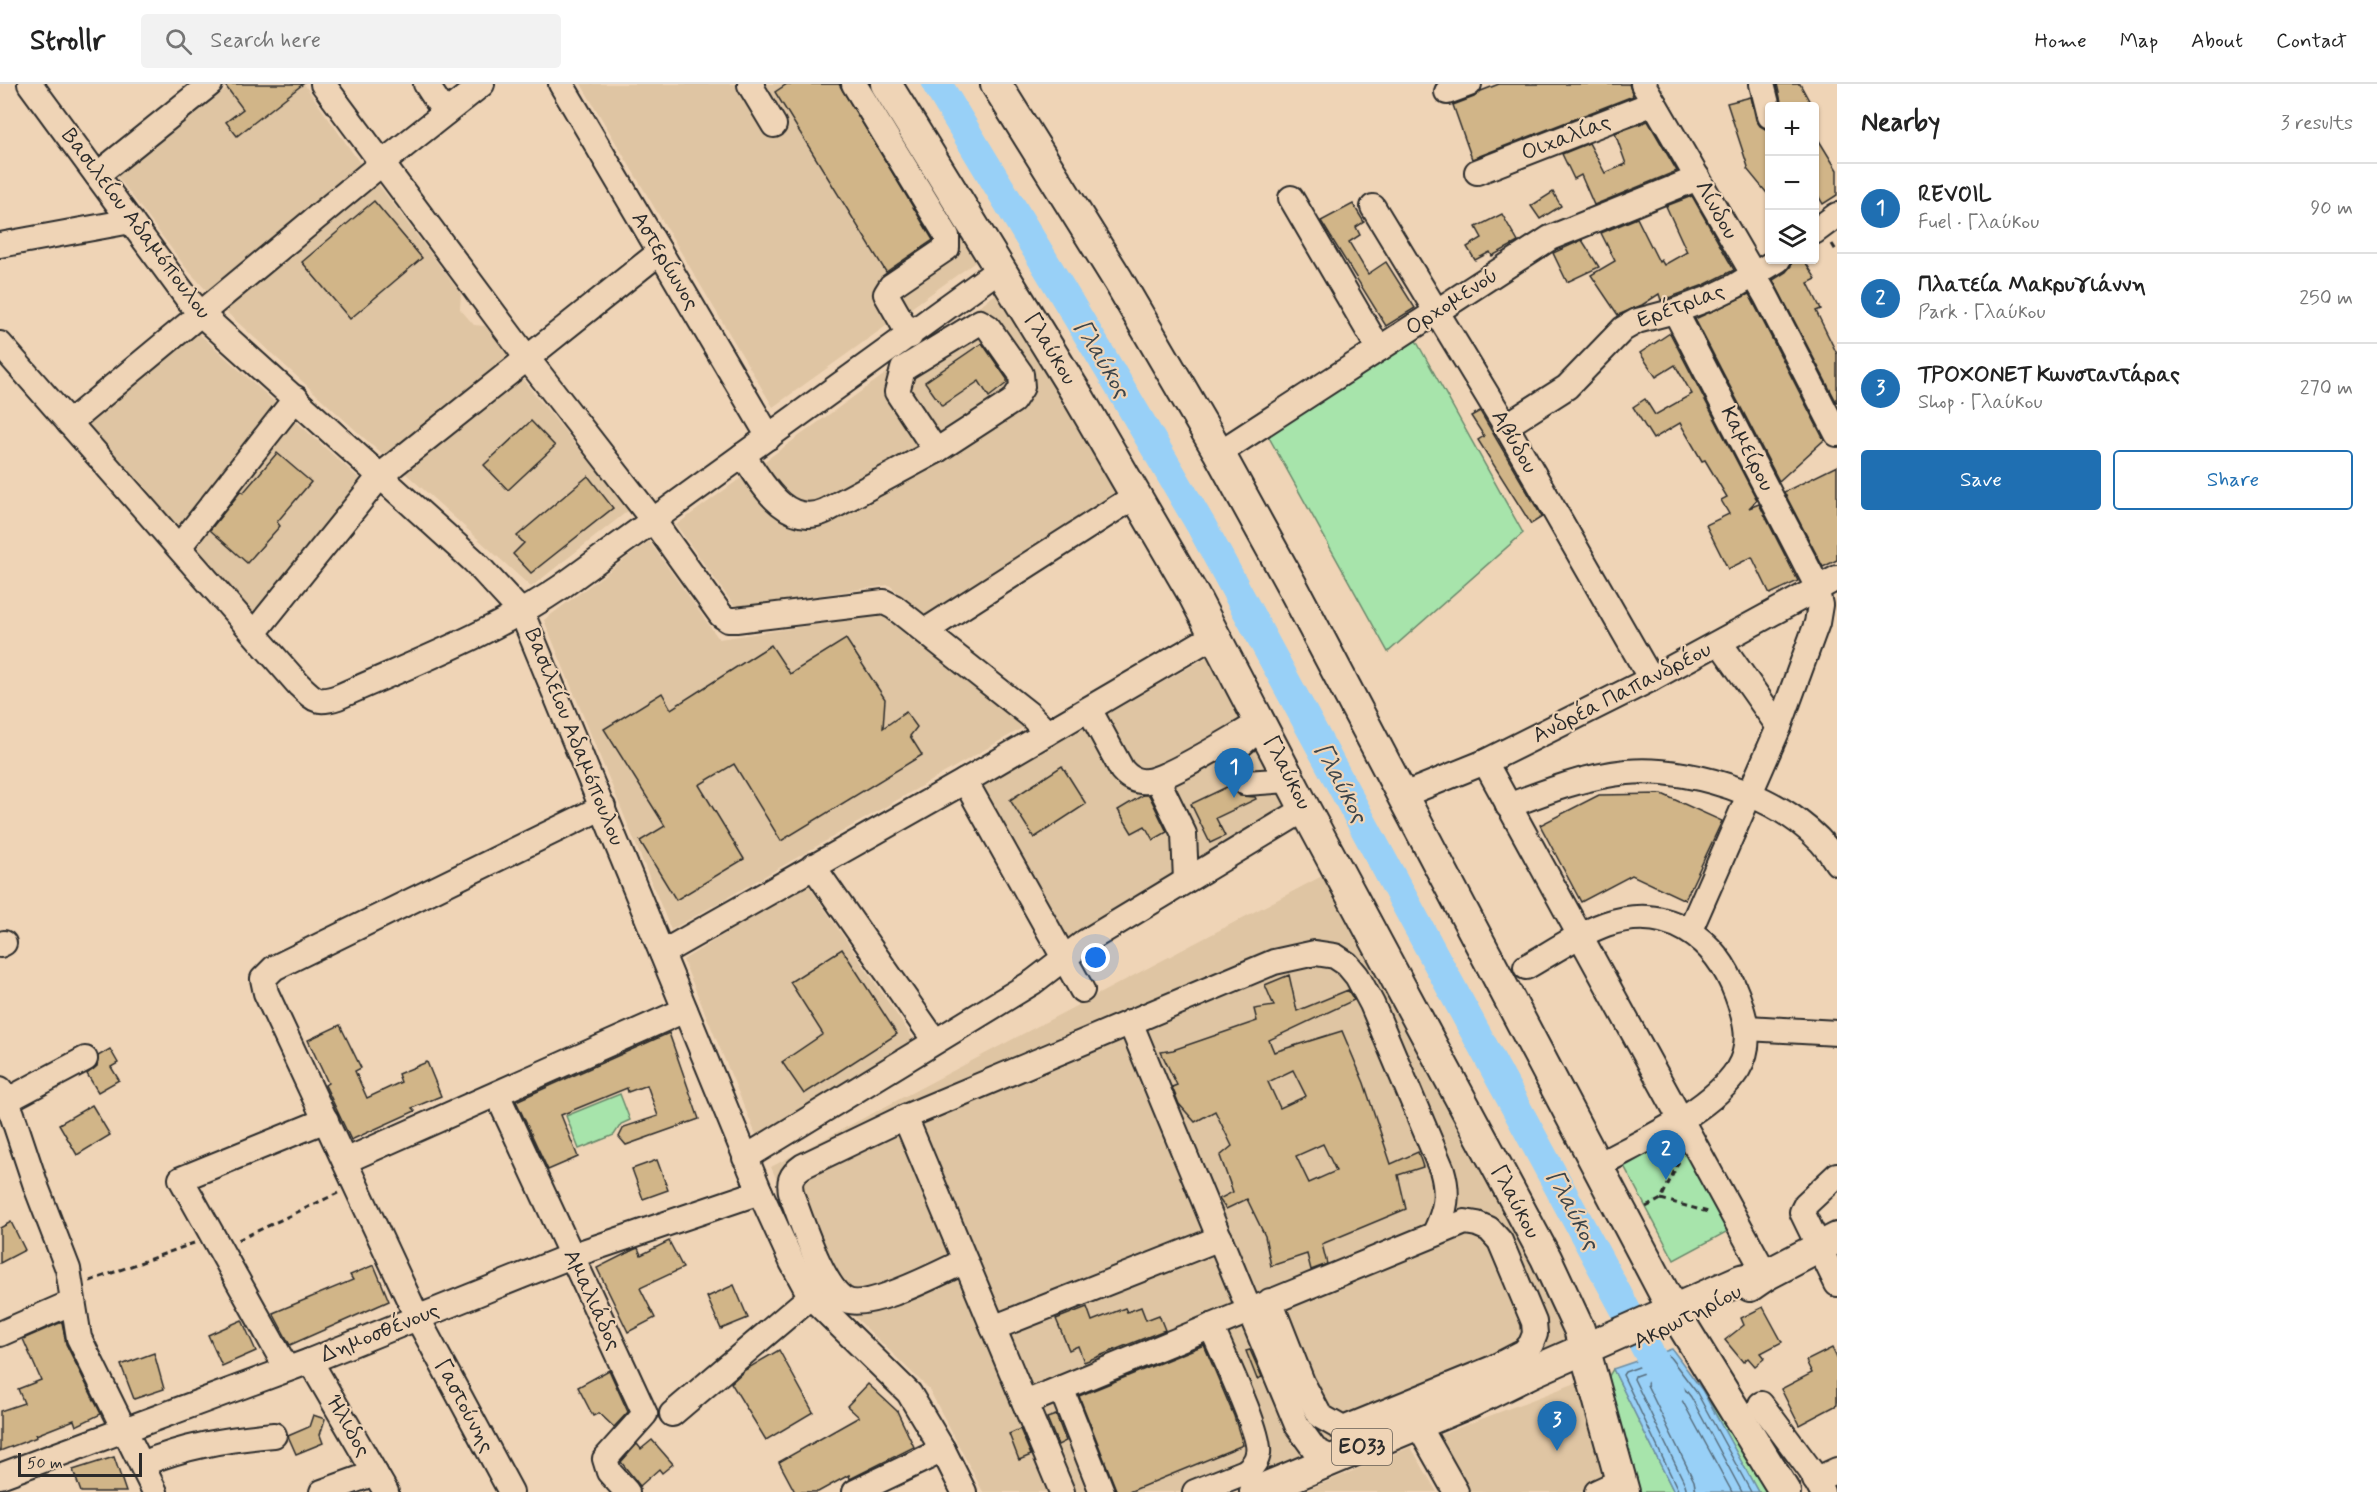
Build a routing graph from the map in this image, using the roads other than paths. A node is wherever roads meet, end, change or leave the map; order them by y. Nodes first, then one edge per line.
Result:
1 (30, 84) edge
2 (210, 84) edge
3 (323, 84) edge
4 (426, 84) edge
5 (482, 84) edge
6 (561, 84) edge
7 (752, 84) edge
8 (854, 84) edge
9 (886, 84) edge
10 (996, 84) edge
11 (1469, 84) edge
12 (1762, 84) edge
13 (1447, 92) dead end
14 (1649, 94) edge
15 (1766, 102) edge
16 (445, 113) junction
17 (774, 125) dead end
18 (381, 164) junction
19 (1477, 172) dead end
20 (97, 175) junction
21 (1698, 178) junction
22 (1291, 198) dead end
23 (1373, 207) dead end
24 (131, 221) junction
25 (0, 245) edge
26 (660, 252) junction
27 (1772, 264) edge
28 (1001, 268) junction
29 (1754, 275) junction
30 (958, 300) junction
31 (1675, 311) junction
32 (1437, 313) junction
33 (201, 314) junction
34 (974, 324) junction
35 (910, 336) junction
36 (0, 344) edge
37 (1379, 349) junction
38 (527, 358) junction
39 (296, 398) junction
40 (69, 423) junction
41 (1506, 426) junction
42 (1837, 434) edge
43 (769, 437) junction
44 (936, 451) junction
45 (1219, 453) junction
46 (743, 455) junction
47 (381, 475) junction
48 (1137, 495) junction
49 (652, 519) junction
50 (178, 547) junction
51 (1827, 583) edge
52 (522, 613) junction
53 (925, 632) junction
54 (254, 633) junction
55 (1215, 635) junction
56 (1720, 643) junction
57 (1651, 679) junction
58 (1089, 709) junction
59 (1262, 724) junction
60 (1779, 727) junction
61 (1047, 733) junction
62 (1485, 762) junction
63 (1157, 779) junction
64 (1289, 780) junction
65 (965, 781) junction
66 (1750, 795) junction
67 (1401, 796) junction
68 (1508, 806) junction
69 (603, 807) junction
70 (1305, 809) junction
71 (1837, 863) edge
72 (813, 866) junction
73 (1186, 880) junction
74 (1689, 930) junction
75 (1580, 937) junction
76 (662, 952) junction
77 (1063, 957) junction
78 (1526, 967) dead end
79 (1082, 990) dead end
80 (685, 1010) junction
81 (1130, 1022) junction
82 (1747, 1028) junction
83 (1837, 1033) edge
84 (935, 1041) junction
85 (85, 1059) dead end
86 (497, 1094) junction
87 (3, 1095) edge
88 (904, 1118) junction
89 (1682, 1118) junction
90 (326, 1120) junction
91 (745, 1158) junction
92 (345, 1161) junction
93 (1597, 1166) junction
94 (1837, 1175) edge
95 (760, 1192) junction
96 (1435, 1233) junction
97 (1220, 1238) junction
98 (1828, 1243) edge
99 (571, 1256) junction
100 (965, 1261) junction
101 (1766, 1275) junction
102 (1837, 1284) edge
103 (72, 1295) junction
104 (811, 1296) junction
105 (1260, 1305) junction
106 (418, 1319) junction
107 (1670, 1320) junction
108 (1211, 1326) junction
109 (993, 1328) junction
110 (0, 1334) edge
111 (1597, 1352) junction
112 (298, 1365) junction
113 (1061, 1388) junction
114 (1025, 1403) junction
115 (1761, 1404) dead end
116 (672, 1414) dead end
117 (1417, 1423) junction
118 (1297, 1425) junction
119 (125, 1429) junction
120 (274, 1435) dead end
121 (943, 1450) junction
122 (1333, 1459) junction
123 (142, 1464) junction
124 (1837, 1470) edge
125 (0, 1476) edge
126 (380, 1483) edge
127 (1819, 1486) edge
128 (1614, 1488) edge
129 (155, 1492) edge
130 (322, 1492) edge
131 (511, 1492) edge
132 (627, 1492) edge
133 (855, 1492) edge
134 (964, 1492) edge
135 (1062, 1492) edge
136 (1102, 1492) edge
137 (1195, 1492) edge
138 (1256, 1492) edge
139 (1456, 1492) edge
140 (1785, 1492) edge

1 - 20 street, Βασιλείου Αδαμόπουλου
2 - 20 street
3 - 18 street
4 - 16 street
5 - 16 street
6 - 26 street, Αστερίωνος
7 - 17 street
8 - 35 street
9 - 28 main road, Γλαύκου
10 - 45 main road
11 - 13 street
12 - 15 street
14 - 19 street, Οιχαλίας
14 - 21 street, Λίνδου
16 - 18 street
18 - 33 street
18 - 38 street
20 - 24 street, Βασιλείου Αδαμόπουλου
21 - 29 street, Λίνδου
21 - 32 street, Ορχομενού
22 - 37 street
23 - 32 street, Αβύδου
24 - 25 street
24 - 33 street, Βασιλείου Αδαμόπουλου
26 - 38 street
26 - 43 street, Αστερίωνος
27 - 29 street, Ερέτριας
28 - 30 street
28 - 48 main road, Γλαύκου
29 - 31 street, Ερέτριας
29 - 42 street, Λίνδου
30 - 34 street
30 - 35 street
31 - 41 street, Ερέτριας
31 - 51 street, Καμείρου
32 - 37 street, Ορχομενού
32 - 41 street, Αβύδου
33 - 39 street, Βασιλείου Αδαμόπουλου
33 - 40 street
34 - 44 street
34 - 44 street
35 - 43 street
36 - 40 street
37 - 45 street, Ορχομενού
38 - 47 street
38 - 49 street
39 - 47 street, Βασιλείου Αδαμόπουλου
39 - 50 street
40 - 50 street
41 - 57 street, Αβύδου
43 - 46 street
44 - 46 street
45 - 67 main road
46 - 49 street
47 - 52 street, Βασιλείου Αδαμόπουλου
47 - 54 street
48 - 53 street
48 - 55 main road, Γλαύκου
49 - 52 street
49 - 53 street
50 - 54 street
51 - 56 street, Ανδρέα Παπανδρέου
51 - 60 street
52 - 54 street
52 - 69 street, Βασιλείου Αδαμόπουλου
53 - 61 street
55 - 58 street
55 - 59 main road, Γλαύκου
56 - 57 street, Ανδρέα Παπανδρέου
56 - 60 street
57 - 62 street, Ανδρέα Παπανδρέου
58 - 61 street
58 - 63 street
59 - 63 street
59 - 64 main road, Γλαύκου
59 - 64 street
60 - 66 street
61 - 65 street
62 - 67 street, Ανδρέα Παπανδρέου
62 - 68 street
63 - 73 street
64 - 70 main road, Γλαύκου
65 - 72 street
65 - 77 street
66 - 68 street
66 - 71 street
66 - 74 street
67 - 93 main road
68 - 75 street
69 - 76 street, Βασιλείου Αδαμόπουλου
69 - 90 street, Γαστούνης
70 - 73 street
70 - 111 main road, Γλαύκου
72 - 76 street
72 - 84 street
73 - 77 street
74 - 75 street
74 - 82 street
75 - 78 street
75 - 89 street
76 - 80 street, Βασιλείου Αδαμόπουλου
77 - 79 street
77 - 84 street
80 - 86 street
80 - 91 street, Βασιλείου Αδαμόπουλου
81 - 88 street
81 - 96 street
81 - 97 street
82 - 83 street
82 - 89 street
84 - 91 street
85 - 87 street
86 - 92 street
86 - 99 street, Αμαλιάδος
87 - 103 street
88 - 100 street
88 - 100 street
89 - 93 street
89 - 101 street
90 - 92 street, Γαστούνης
90 - 112 street, Ήλιδος
91 - 95 street, Βασιλείου Αδαμόπουλου
92 - 106 street, Γαστούνης
93 - 107 main road
94 - 98 street
95 - 99 street, Δημοσθένους
95 - 104 street, Βασιλείου Αδαμόπουλου
96 - 105 street
96 - 105 street
97 - 105 street
97 - 109 street
98 - 101 main road, Ακρωτηρίου / ΕΟ33
98 - 102 street
99 - 106 street, Δημοσθένους
99 - 132 street, Αμαλιάδος
100 - 109 street
101 - 107 main road, Ακρωτηρίου / ΕΟ33
103 - 110 street
103 - 119 street
104 - 116 street
104 - 121 street, Βασιλείου Αδαμόπουλου
105 - 108 street
105 - 118 street
106 - 112 street, Δημοσθένους
106 - 131 street, Γαστούνης
107 - 111 main road, Ακρωτηρίου / ΕΟ33
107 - 140 main road
108 - 113 street
108 - 137 street
109 - 114 street
111 - 117 main road, ΕΟ33
111 - 128 main road, Γλαύκου
112 - 119 street, Δημοσθένους
112 - 126 street, Ήλιδος
113 - 114 street
113 - 136 street
114 - 135 street
115 - 127 street
117 - 122 main road, ΕΟ33
117 - 139 street
118 - 122 street
118 - 138 street
119 - 123 street
119 - 125 street, Δημοσθένους
120 - 123 street
121 - 133 street
121 - 134 street, Βασιλείου Αδαμόπουλου
122 - 138 main road, ΕΟ33
123 - 129 street
124 - 127 street
126 - 130 street

